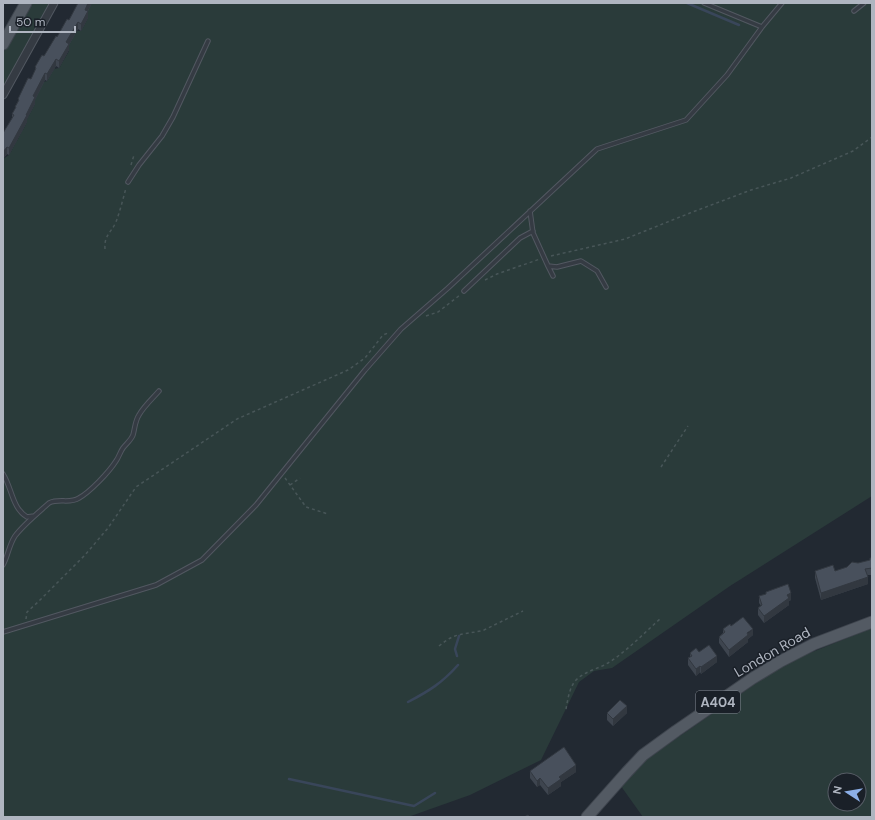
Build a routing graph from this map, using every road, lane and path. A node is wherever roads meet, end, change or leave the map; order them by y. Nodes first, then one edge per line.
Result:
1 (26, 3) edge
2 (54, 3) edge
3 (704, 3) edge
4 (782, 3) edge
5 (864, 3) edge
6 (854, 12) dead end
7 (762, 27) junction
8 (208, 42) dead end
9 (3, 44) edge
10 (3, 95) edge
11 (872, 137) edge
12 (134, 155) dead end
13 (128, 182) junction
14 (530, 210) junction
15 (533, 231) junction
16 (105, 249) dead end
17 (544, 258) junction
18 (548, 266) junction
19 (553, 276) dead end
20 (484, 281) dead end
21 (606, 287) dead end
22 (464, 292) joint
23 (425, 316) dead end
24 (401, 329) junction
25 (159, 391) dead end
26 (688, 426) dead end
27 (661, 467) dead end
28 (282, 473) junction
29 (3, 474) edge
30 (300, 478) dead end
31 (290, 485) junction
32 (328, 514) dead end
33 (35, 516) junction
34 (3, 565) edge
35 (523, 611) dead end
36 (660, 619) dead end
37 (872, 622) edge
38 (26, 624) junction
39 (3, 632) edge
40 (439, 646) dead end
41 (566, 709) dead end
42 (587, 817) edge

1 - 9 main road
2 - 10 street
3 - 7 lane
4 - 7 lane
5 - 6 lane
7 - 14 lane
8 - 13 lane
11 - 17 path
12 - 13 path
13 - 16 path
14 - 15 lane
14 - 24 lane
15 - 17 lane
15 - 22 lane
17 - 18 lane
17 - 20 path
18 - 19 lane
18 - 21 lane
22 - 23 path
24 - 28 lane
24 - 38 path
25 - 33 lane
26 - 27 path
28 - 31 path
28 - 38 lane
29 - 33 lane
30 - 31 path
31 - 32 path
33 - 34 lane
35 - 40 path
36 - 41 path
37 - 42 main road, London Road / A404
38 - 39 lane

